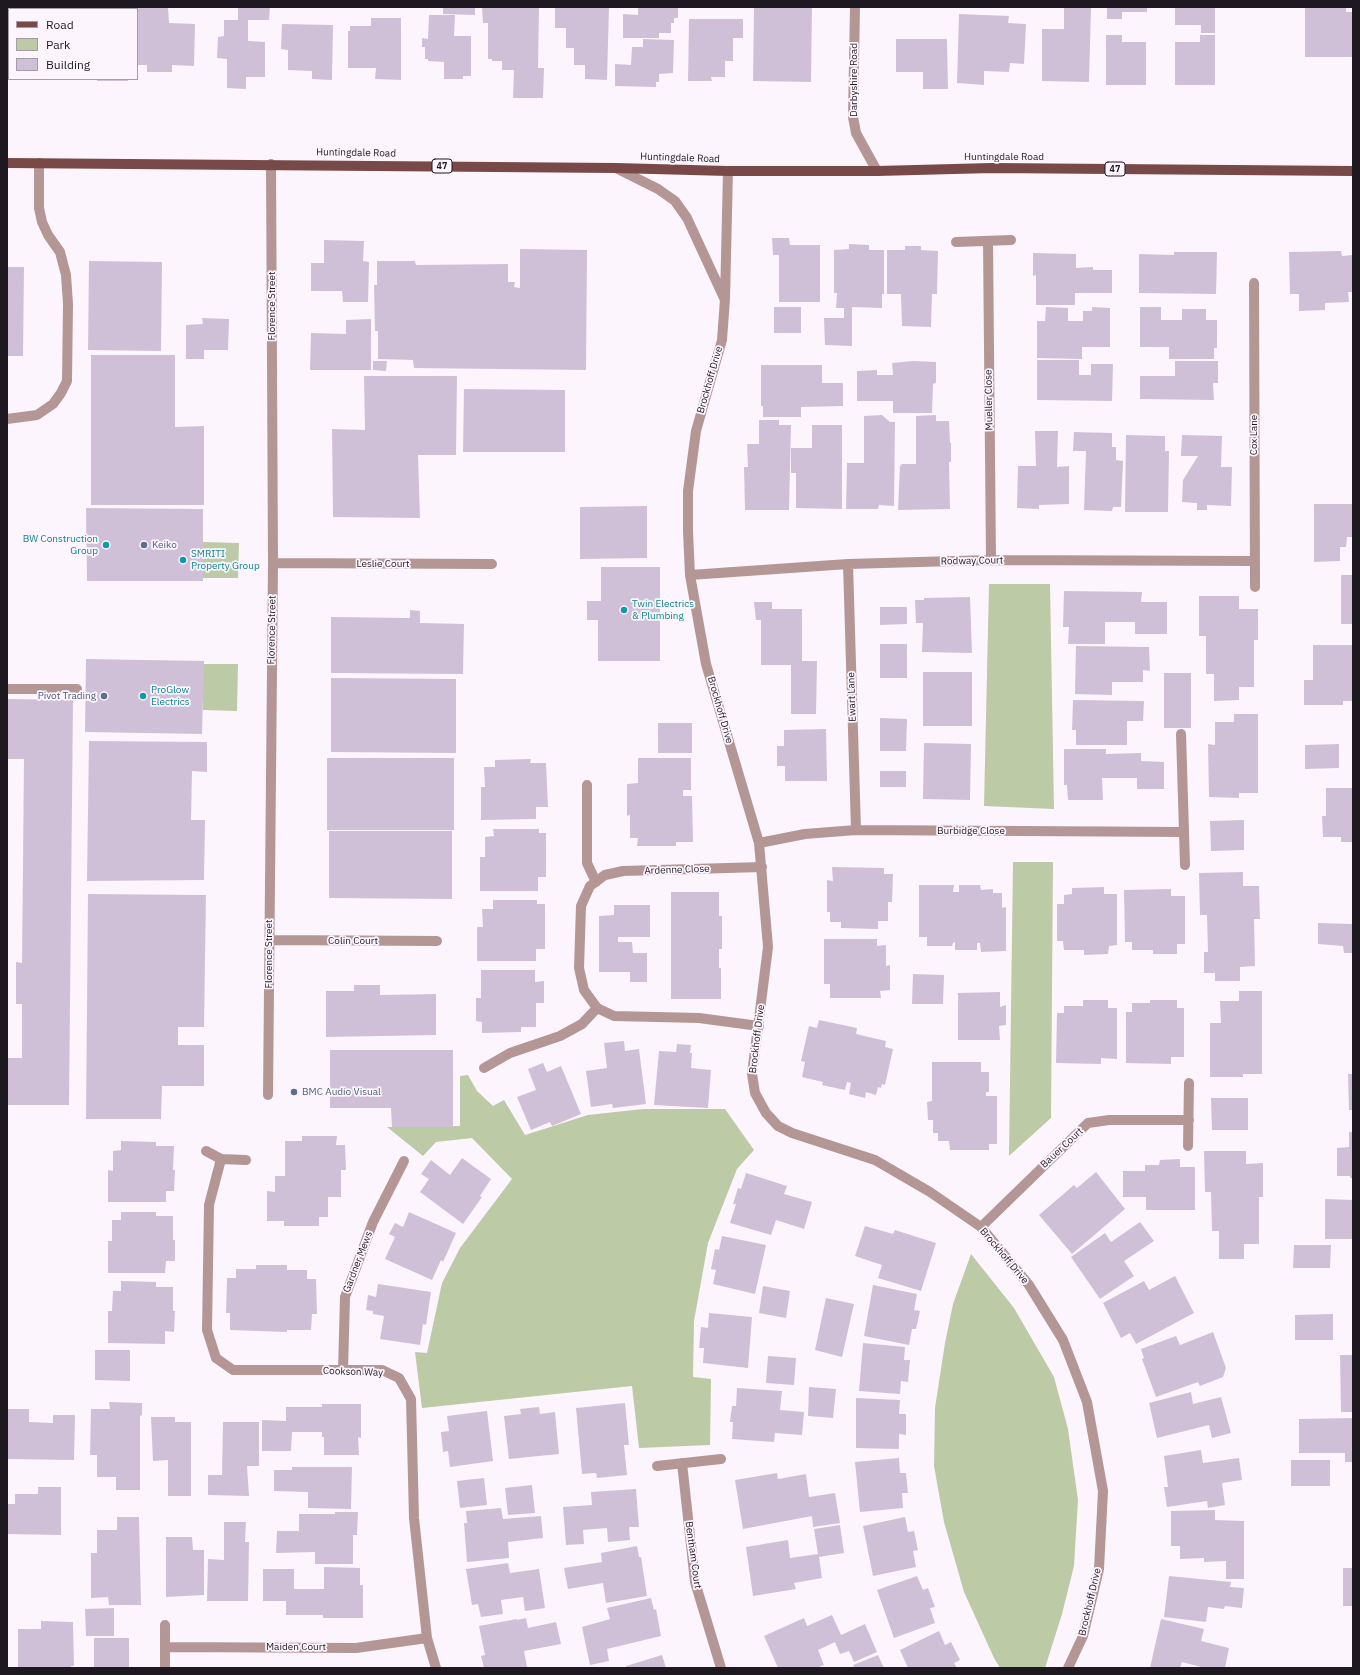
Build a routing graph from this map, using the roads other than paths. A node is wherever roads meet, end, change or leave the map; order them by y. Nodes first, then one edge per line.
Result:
1 (855, 7) edge
2 (7, 163) edge
3 (39, 163) junction
4 (271, 164) junction
5 (616, 168) junction
6 (728, 171) junction
7 (877, 171) junction
8 (1353, 172) edge
9 (1011, 240) dead end
10 (988, 241) junction
11 (956, 242) dead end
12 (1254, 283) dead end
13 (725, 300) junction
14 (7, 419) edge
15 (991, 560) junction
16 (1254, 561) junction
17 (273, 563) junction
18 (492, 564) dead end
19 (848, 564) junction
20 (690, 576) junction
21 (1254, 587) dead end
22 (77, 688) dead end
23 (7, 689) edge
24 (1181, 734) dead end
25 (586, 785) dead end
26 (856, 830) junction
27 (1184, 832) junction
28 (759, 843) junction
29 (1185, 865) dead end
30 (762, 867) junction
31 (596, 882) junction
32 (269, 940) junction
33 (437, 941) dead end
34 (597, 1008) junction
35 (759, 1026) junction
36 (484, 1068) dead end
37 (1189, 1083) dead end
38 (268, 1095) dead end
39 (1189, 1120) junction
40 (1188, 1146) dead end
41 (206, 1151) dead end
42 (221, 1158) junction
43 (246, 1160) dead end
44 (404, 1161) dead end
45 (981, 1227) junction
46 (343, 1371) junction
47 (721, 1459) dead end
48 (682, 1463) junction
49 (657, 1466) dead end
50 (165, 1625) dead end
51 (427, 1638) junction
52 (165, 1647) junction
53 (165, 1668) edge
54 (436, 1668) edge
55 (721, 1668) edge
56 (1068, 1668) edge

1 - 7 street, Darbyshire Road
2 - 3 main road, Huntingdale Road / 47
3 - 4 main road, Huntingdale Road / 47
3 - 14 street
4 - 5 main road, Huntingdale Road / 47
4 - 17 street, Florence Street
5 - 6 main road, Huntingdale Road / 47
5 - 13 street, Brockhoff Drive
6 - 7 main road, Huntingdale Road / 47
6 - 13 street, Brockhoff Drive
7 - 8 main road, Huntingdale Road / 47
9 - 10 street
10 - 11 street
10 - 15 street, Mueller Close
12 - 16 street, Cox Lane
13 - 20 street, Brockhoff Drive
15 - 16 street, Rodway Court
15 - 19 street, Rodway Court
16 - 21 street, Cox Lane
17 - 18 street, Leslie Court
17 - 32 street, Florence Street
19 - 20 street, Rodway Court
19 - 26 street, Ewart Lane
20 - 28 street, Brockhoff Drive
22 - 23 street
24 - 27 street
25 - 31 street
26 - 27 street, Burbidge Close
26 - 28 street, Burbidge Close
27 - 29 street
28 - 30 street, Brockhoff Drive
30 - 31 street, Ardenne Close
30 - 35 street, Brockhoff Drive
31 - 34 street, Ardenne Close
32 - 33 street, Colin Court
32 - 38 street, Florence Street
34 - 35 street
34 - 36 street
35 - 45 street, Brockhoff Drive
37 - 39 street
39 - 40 street
39 - 45 street, Bauer Court
41 - 42 street
42 - 43 street
42 - 46 street, Cookson Way
44 - 46 street, Gardner Mews
45 - 56 street, Brockhoff Drive
46 - 51 street, Cookson Way
47 - 48 street
48 - 49 street
48 - 55 street, Bentham Court
50 - 52 street
51 - 52 street, Maiden Court
51 - 54 street, Cookson Way
52 - 53 street

